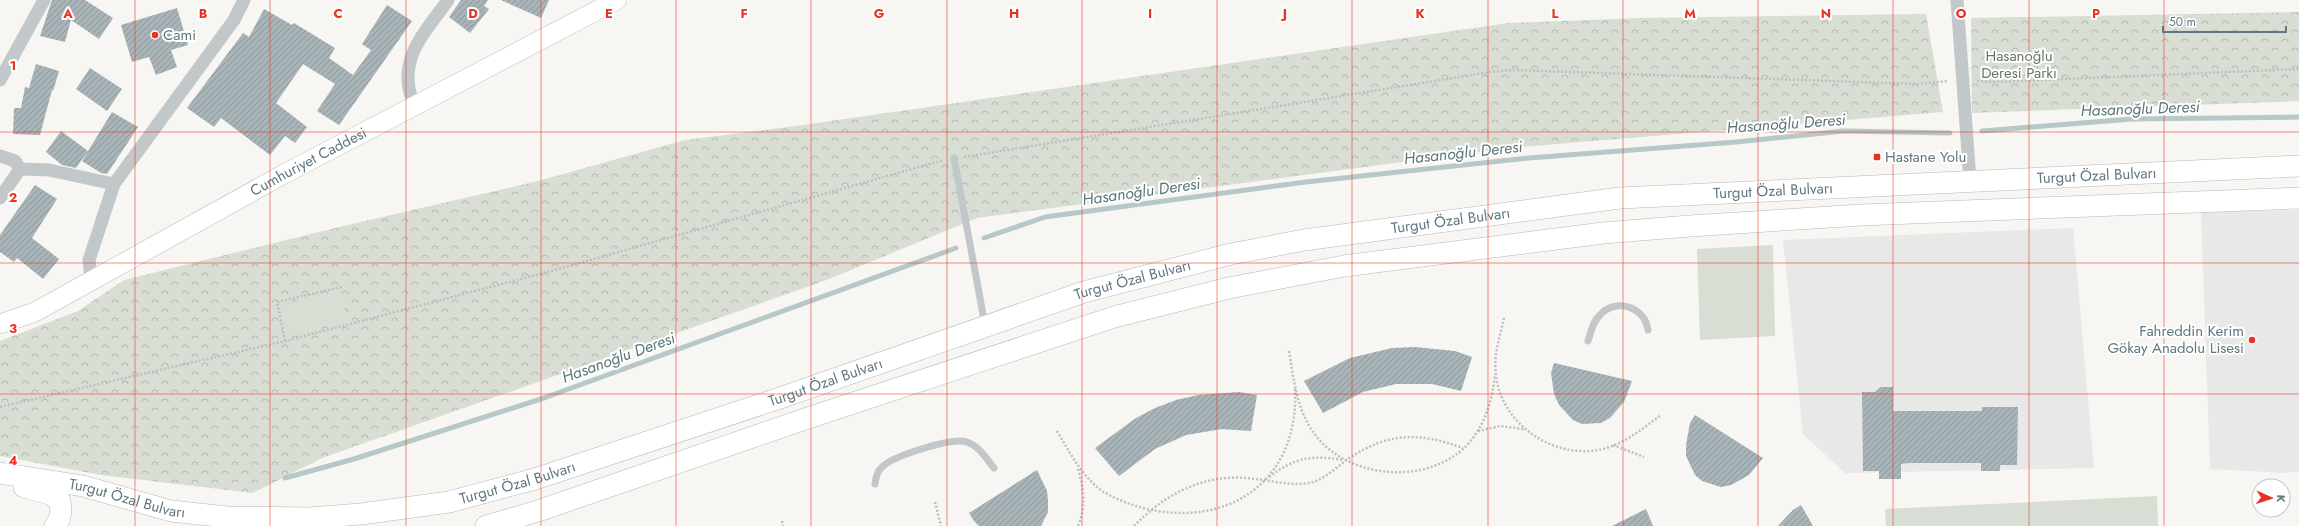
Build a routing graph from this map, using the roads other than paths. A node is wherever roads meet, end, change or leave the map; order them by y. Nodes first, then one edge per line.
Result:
1 (44, 0) edge
2 (244, 0) edge
3 (448, 0) edge
4 (616, 0) edge
5 (1957, 0) edge
6 (0, 80) edge
7 (414, 104) junction
8 (0, 156) edge
9 (954, 158) road end
10 (2299, 166) edge
11 (20, 169) junction
12 (1970, 182) junction
13 (114, 184) junction
14 (0, 198) edge
15 (2299, 198) edge
16 (91, 280) junction
17 (0, 324) edge
18 (985, 326) junction
19 (1648, 330) dead end
20 (1588, 341) dead end
21 (994, 468) dead end
22 (0, 473) edge
23 (0, 479) edge
24 (875, 484) dead end
25 (55, 526) edge
26 (486, 526) edge

1 - 6 street
2 - 13 street
3 - 7 street
4 - 7 main road, Cumhuriyet Caddesi
5 - 12 street
7 - 16 main road, Cumhuriyet Caddesi
8 - 11 street
9 - 18 lane
10 - 12 main road, Turgut Özal Bulvarı
11 - 13 street
11 - 14 street
12 - 18 main road, Turgut Özal Bulvarı
13 - 16 street
15 - 26 main road, Turgut Özal Bulvarı
16 - 17 main road, Cumhuriyet Caddesi
18 - 22 main road, Turgut Özal Bulvarı
19 - 20 lane
21 - 24 lane
23 - 25 main road

